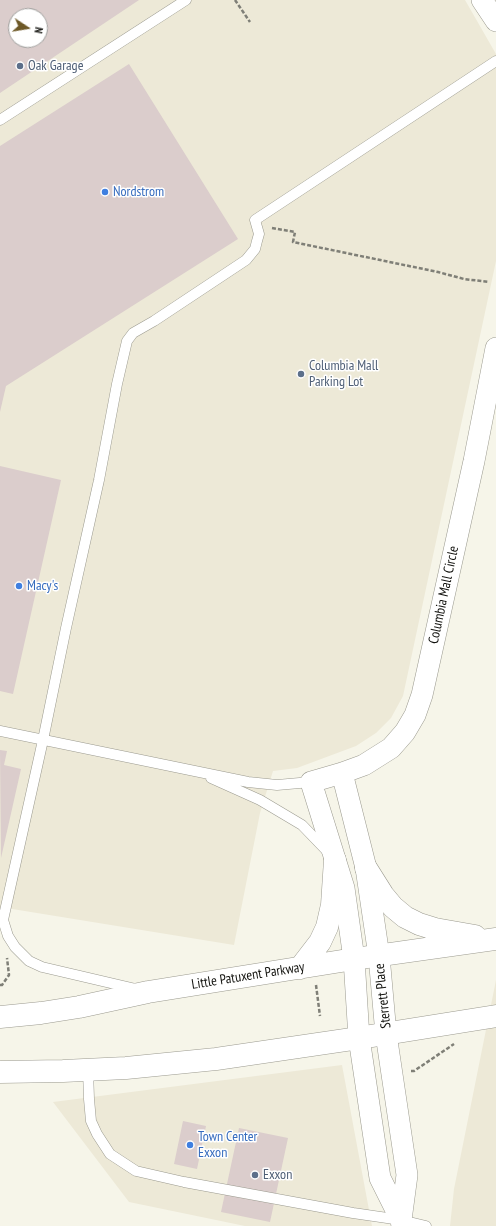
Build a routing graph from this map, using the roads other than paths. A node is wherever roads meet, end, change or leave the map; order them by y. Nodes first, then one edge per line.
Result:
1 (186, 0) edge
2 (482, 0) edge
3 (496, 21) edge
4 (496, 61) edge
5 (0, 120) edge
6 (496, 348) edge
7 (0, 731) edge
8 (43, 740) junction
9 (193, 770) junction
10 (342, 773) junction
11 (311, 782) junction
12 (335, 860) junction
13 (366, 868) junction
14 (1, 920) edge
15 (494, 939) edge
16 (379, 956) junction
17 (354, 959) junction
18 (307, 973) junction
19 (148, 992) junction
20 (496, 1016) edge
21 (0, 1017) edge
22 (386, 1034) junction
23 (359, 1038) junction
24 (88, 1070) junction
25 (0, 1072) edge
26 (402, 1223) edge
27 (426, 1226) edge

1 - 5 lane
2 - 3 street
4 - 8 lane
6 - 10 street, Columbia Mall Circle
7 - 8 lane
8 - 9 lane
8 - 14 lane
9 - 11 lane
9 - 12 lane
10 - 11 street, Columbia Mall Circle
10 - 13 street, Sterrett Place
11 - 12 street, Sterrett Place
12 - 17 street, Sterrett Place
12 - 18 main road
13 - 15 main road
13 - 16 street, Sterrett Place
14 - 19 lane
15 - 16 main road, Little Patuxent Parkway
16 - 17 main road, Little Patuxent Parkway
16 - 22 street, Sterrett Place
17 - 18 main road, Little Patuxent Parkway
17 - 23 street, Sterrett Place
18 - 19 main road, Little Patuxent Parkway
19 - 21 main road, Little Patuxent Parkway
20 - 22 main road
22 - 23 main road
22 - 26 street, Sterrett Place
23 - 24 main road
23 - 26 street, Sterrett Place
24 - 25 main road
24 - 26 lane
26 - 27 lane

